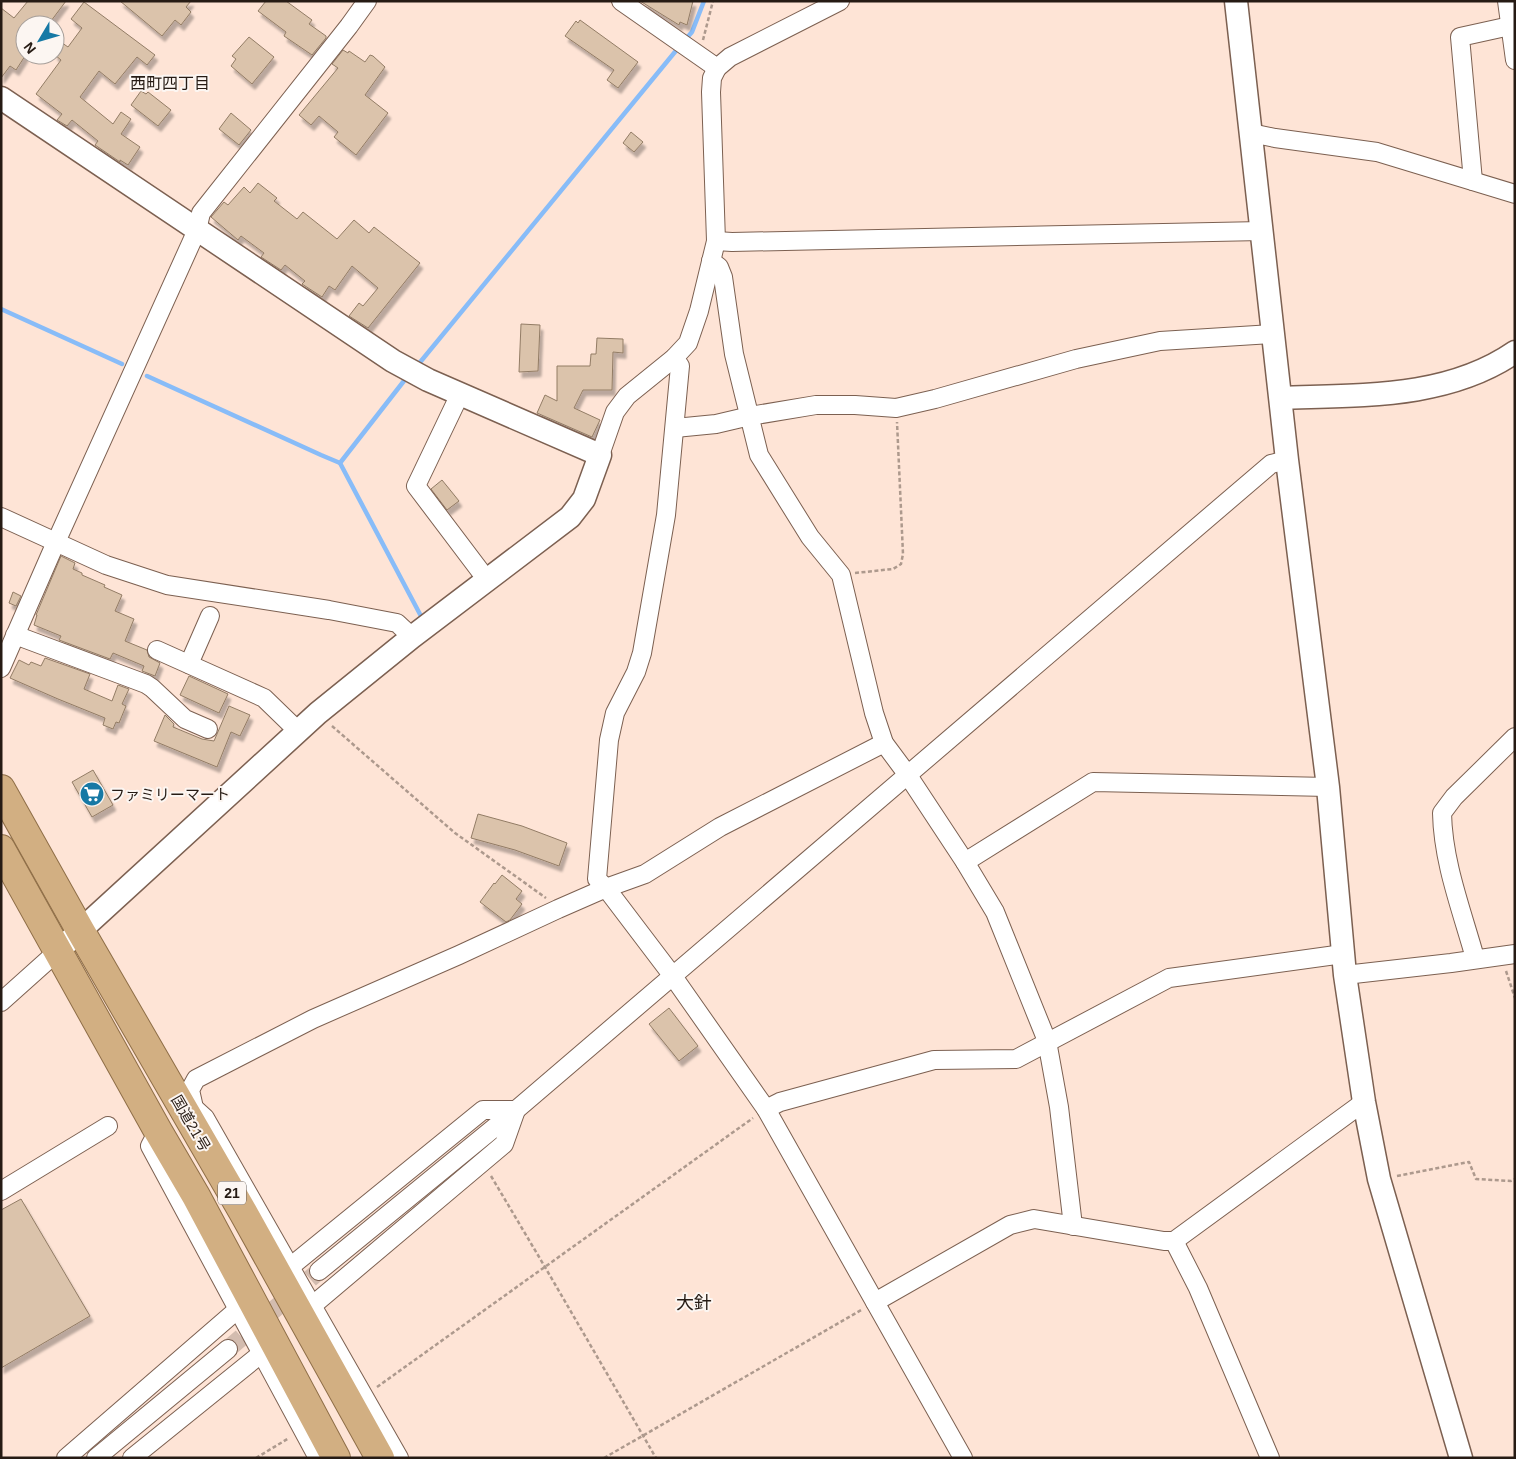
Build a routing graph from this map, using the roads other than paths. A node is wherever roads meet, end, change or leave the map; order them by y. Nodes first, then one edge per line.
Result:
1 (367, 1) edge
2 (621, 1) edge
3 (840, 1) edge
4 (1236, 1) edge
5 (1507, 1) edge
6 (1510, 26) junction
7 (1515, 60) edge
8 (717, 68) junction
9 (1, 98) edge
10 (1251, 133) junction
11 (1474, 181) junction
12 (1515, 194) edge
13 (196, 230) junction
14 (1262, 231) junction
15 (716, 241) junction
16 (711, 261) junction
17 (1273, 334) junction
18 (1515, 352) edge
19 (674, 358) junction
20 (460, 394) junction
21 (1281, 398) junction
22 (750, 416) junction
23 (674, 428) junction
24 (600, 455) junction
25 (1287, 460) junction
26 (1, 516) edge
27 (56, 542) junction
28 (487, 580) junction
29 (210, 616) dead end
30 (16, 635) junction
31 (412, 637) junction
32 (157, 650) dead end
33 (189, 664) junction
34 (1, 668) edge
35 (208, 729) dead end
36 (298, 731) junction
37 (1515, 737) edge
38 (884, 743) junction
39 (907, 774) junction
40 (1328, 788) junction
41 (1, 789) edge
42 (1, 849) edge
43 (965, 862) junction
44 (606, 888) junction
45 (80, 930) junction
46 (58, 951) junction
47 (1507, 955) edge
48 (1475, 958) junction
49 (1344, 964) junction
50 (672, 975) junction
51 (1, 1002) edge
52 (1048, 1041) junction
53 (1364, 1102) junction
54 (189, 1109) junction
55 (766, 1109) junction
56 (516, 1110) junction
57 (108, 1126) dead end
58 (158, 1131) junction
59 (1, 1191) edge
60 (1073, 1226) junction
61 (1174, 1241) junction
62 (290, 1267) junction
63 (319, 1271) tunnel mouth
64 (875, 1302) junction
65 (313, 1305) junction
66 (237, 1310) junction
67 (228, 1349) tunnel mouth
68 (262, 1353) junction
69 (66, 1458) edge
70 (96, 1458) edge
71 (132, 1458) edge
72 (318, 1458) edge
73 (336, 1458) edge
74 (380, 1458) edge
75 (399, 1458) edge
76 (963, 1458) edge
77 (1270, 1458) edge
78 (1461, 1458) edge

1 - 13 street
2 - 8 street
3 - 8 street
4 - 10 street
5 - 6 street
6 - 7 street
6 - 11 street
8 - 15 street
9 - 13 street
10 - 11 street
10 - 14 street
11 - 12 street
13 - 20 street
13 - 27 street
14 - 15 street
14 - 17 street
15 - 16 street
16 - 19 street
16 - 22 street
17 - 21 street
17 - 22 street
18 - 21 street
19 - 23 street
19 - 24 street
20 - 24 street
20 - 28 street
21 - 25 street
22 - 23 street
22 - 38 street
23 - 44 street
24 - 28 street
25 - 39 street
25 - 40 street
26 - 27 street
27 - 30 street
27 - 31 street
28 - 31 street
29 - 33 street
30 - 34 street
30 - 35 street
31 - 36 street
32 - 33 street
33 - 36 street
36 - 45 street
37 - 48 street
38 - 39 street
38 - 44 street
39 - 43 street
39 - 50 street
40 - 43 street
40 - 49 street
41 - 45 highway, 国道21号 / 21
42 - 46 highway, 21
43 - 52 street
44 - 50 street
44 - 54 street
45 - 46 street
45 - 54 highway, 国道21号 / 21
46 - 51 street
46 - 58 highway, 21
47 - 48 street
48 - 49 street
49 - 52 street
49 - 53 street
50 - 55 street
50 - 56 street
52 - 55 street
52 - 60 street
53 - 61 street
53 - 78 street
54 - 62 street
54 - 74 highway, 国道21号 / 21
55 - 64 street
56 - 62 street
56 - 63 street
56 - 65 street
57 - 59 street
58 - 66 street
58 - 73 highway, 21
60 - 61 street
60 - 64 street
61 - 77 street
62 - 65 street
64 - 76 street
65 - 75 street
66 - 68 street
66 - 69 street
67 - 70 street
68 - 71 street
68 - 72 street

